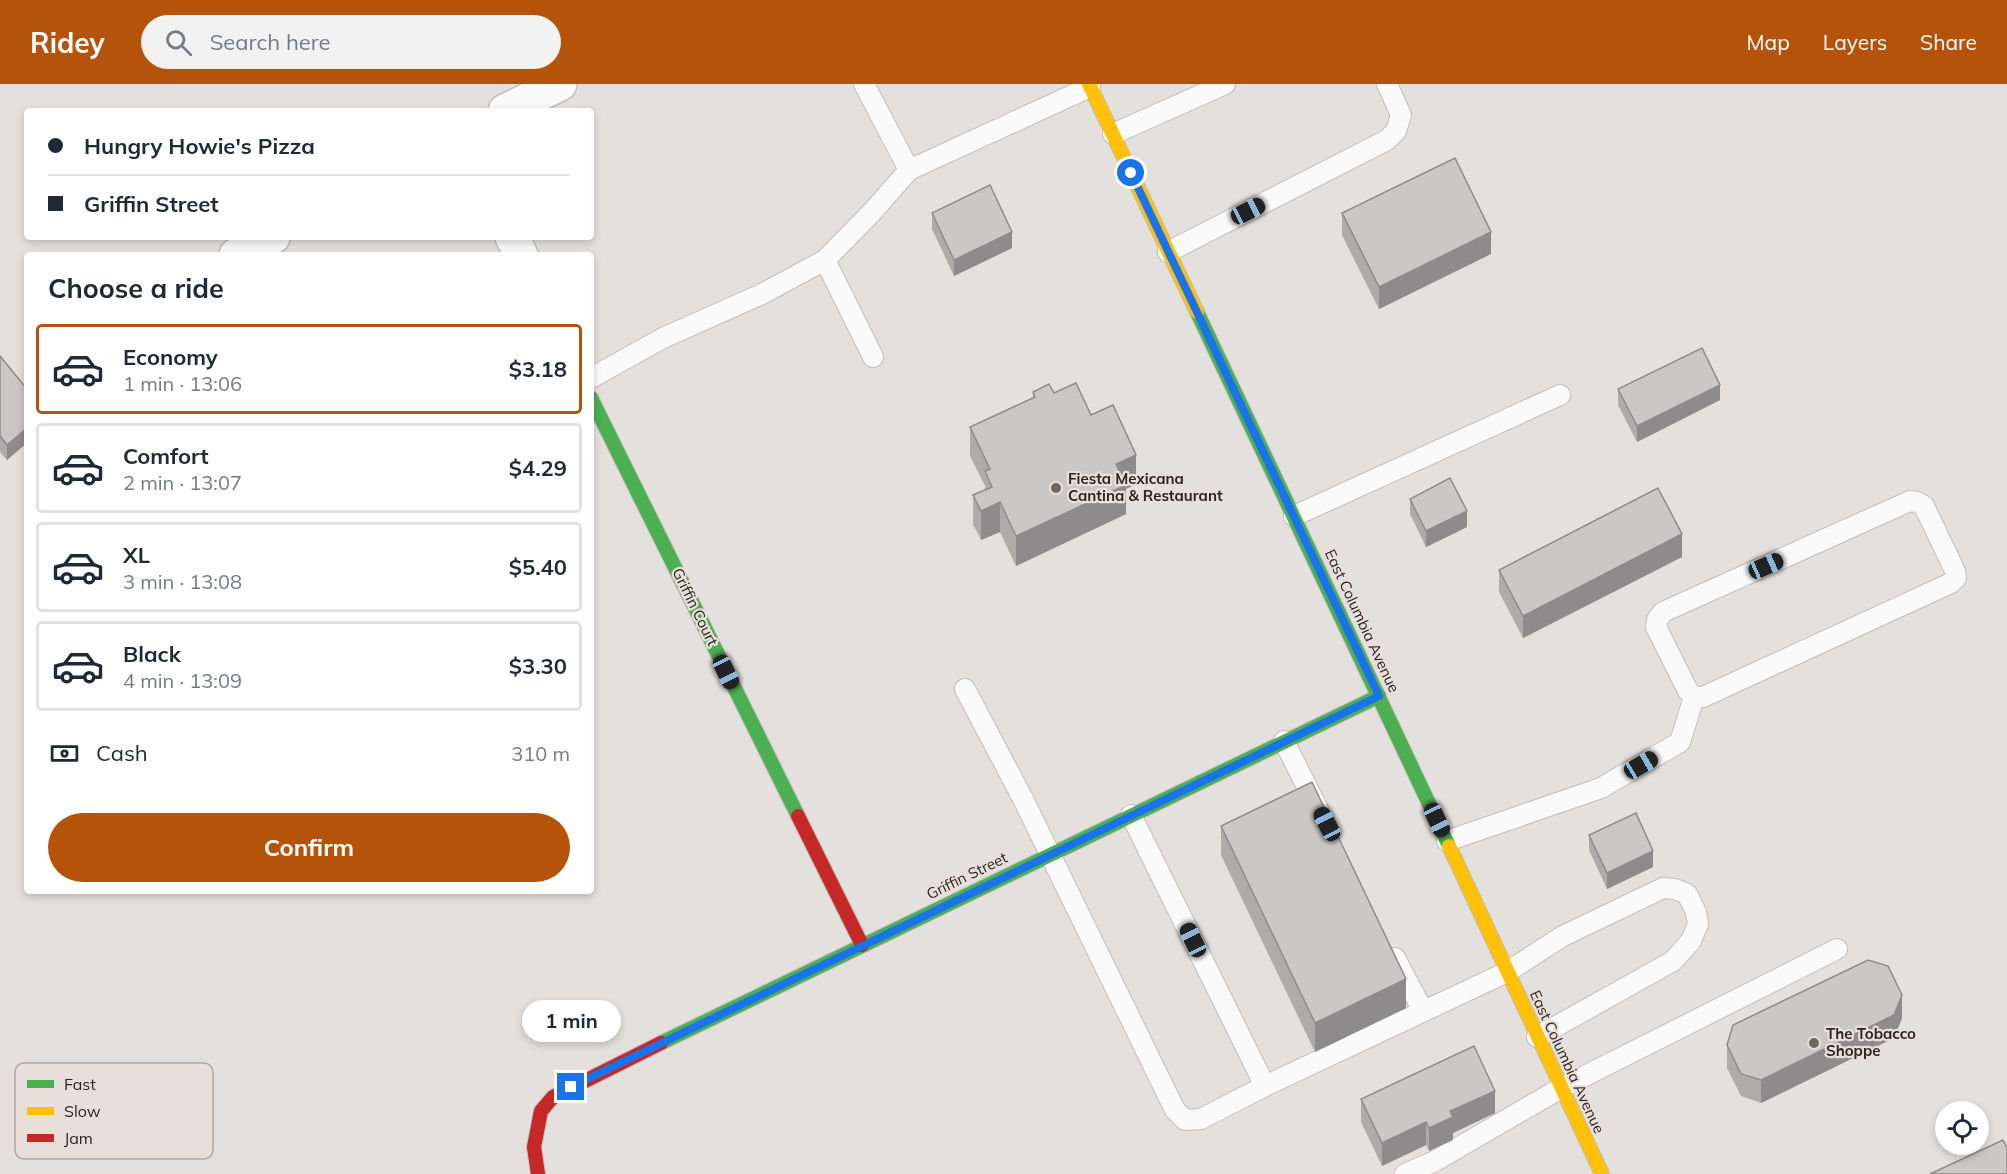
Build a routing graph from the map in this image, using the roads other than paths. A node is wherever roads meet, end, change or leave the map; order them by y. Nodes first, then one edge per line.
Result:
1 (560, 84) edge
2 (864, 84) edge
3 (1225, 84) edge
4 (1386, 84) edge
5 (1089, 86) edge
6 (511, 108) edge
7 (1113, 134) junction
8 (909, 170) junction
9 (267, 240) edge
10 (242, 252) edge
11 (1168, 252) junction
12 (825, 260) junction
13 (873, 357) dead end
14 (594, 376) edge
15 (1560, 395) dead end
16 (594, 404) edge
17 (1294, 516) junction
18 (965, 688) dead end
19 (1379, 696) junction
20 (1694, 697) junction
21 (1284, 741) junction
22 (1131, 815) junction
23 (1327, 824) edge
24 (1446, 841) junction
25 (1050, 854) junction
26 (1385, 939) edge
27 (862, 945) junction
28 (1837, 949) dead end
29 (1507, 972) junction
30 (1423, 1011) junction
31 (1537, 1037) junction
32 (1265, 1086) junction
33 (1562, 1088) junction
34 (538, 1174) edge
35 (1405, 1174) edge
36 (1602, 1174) edge

1 - 6 street
2 - 8 lane
3 - 7 lane
4 - 11 lane
5 - 7 street, East Columbia Avenue
5 - 8 lane
7 - 11 street, East Columbia Avenue
8 - 12 lane
9 - 10 street
11 - 17 street, East Columbia Avenue
12 - 13 lane
12 - 14 lane
15 - 17 lane
16 - 27 street, Griffin Court
17 - 19 street, East Columbia Avenue
18 - 25 lane
19 - 21 street, Griffin Street
19 - 24 street, East Columbia Avenue
20 - 20 lane
20 - 24 lane
21 - 22 street, Griffin Street
21 - 23 lane
22 - 25 street, Griffin Street
22 - 32 lane
24 - 29 street, East Columbia Avenue
25 - 27 street, Griffin Street
25 - 32 lane
26 - 30 lane
27 - 34 street, Griffin Street
28 - 33 lane
29 - 30 lane
29 - 31 street, East Columbia Avenue
29 - 31 lane
30 - 32 lane
31 - 33 street, East Columbia Avenue
33 - 35 lane
33 - 36 street, East Columbia Avenue

